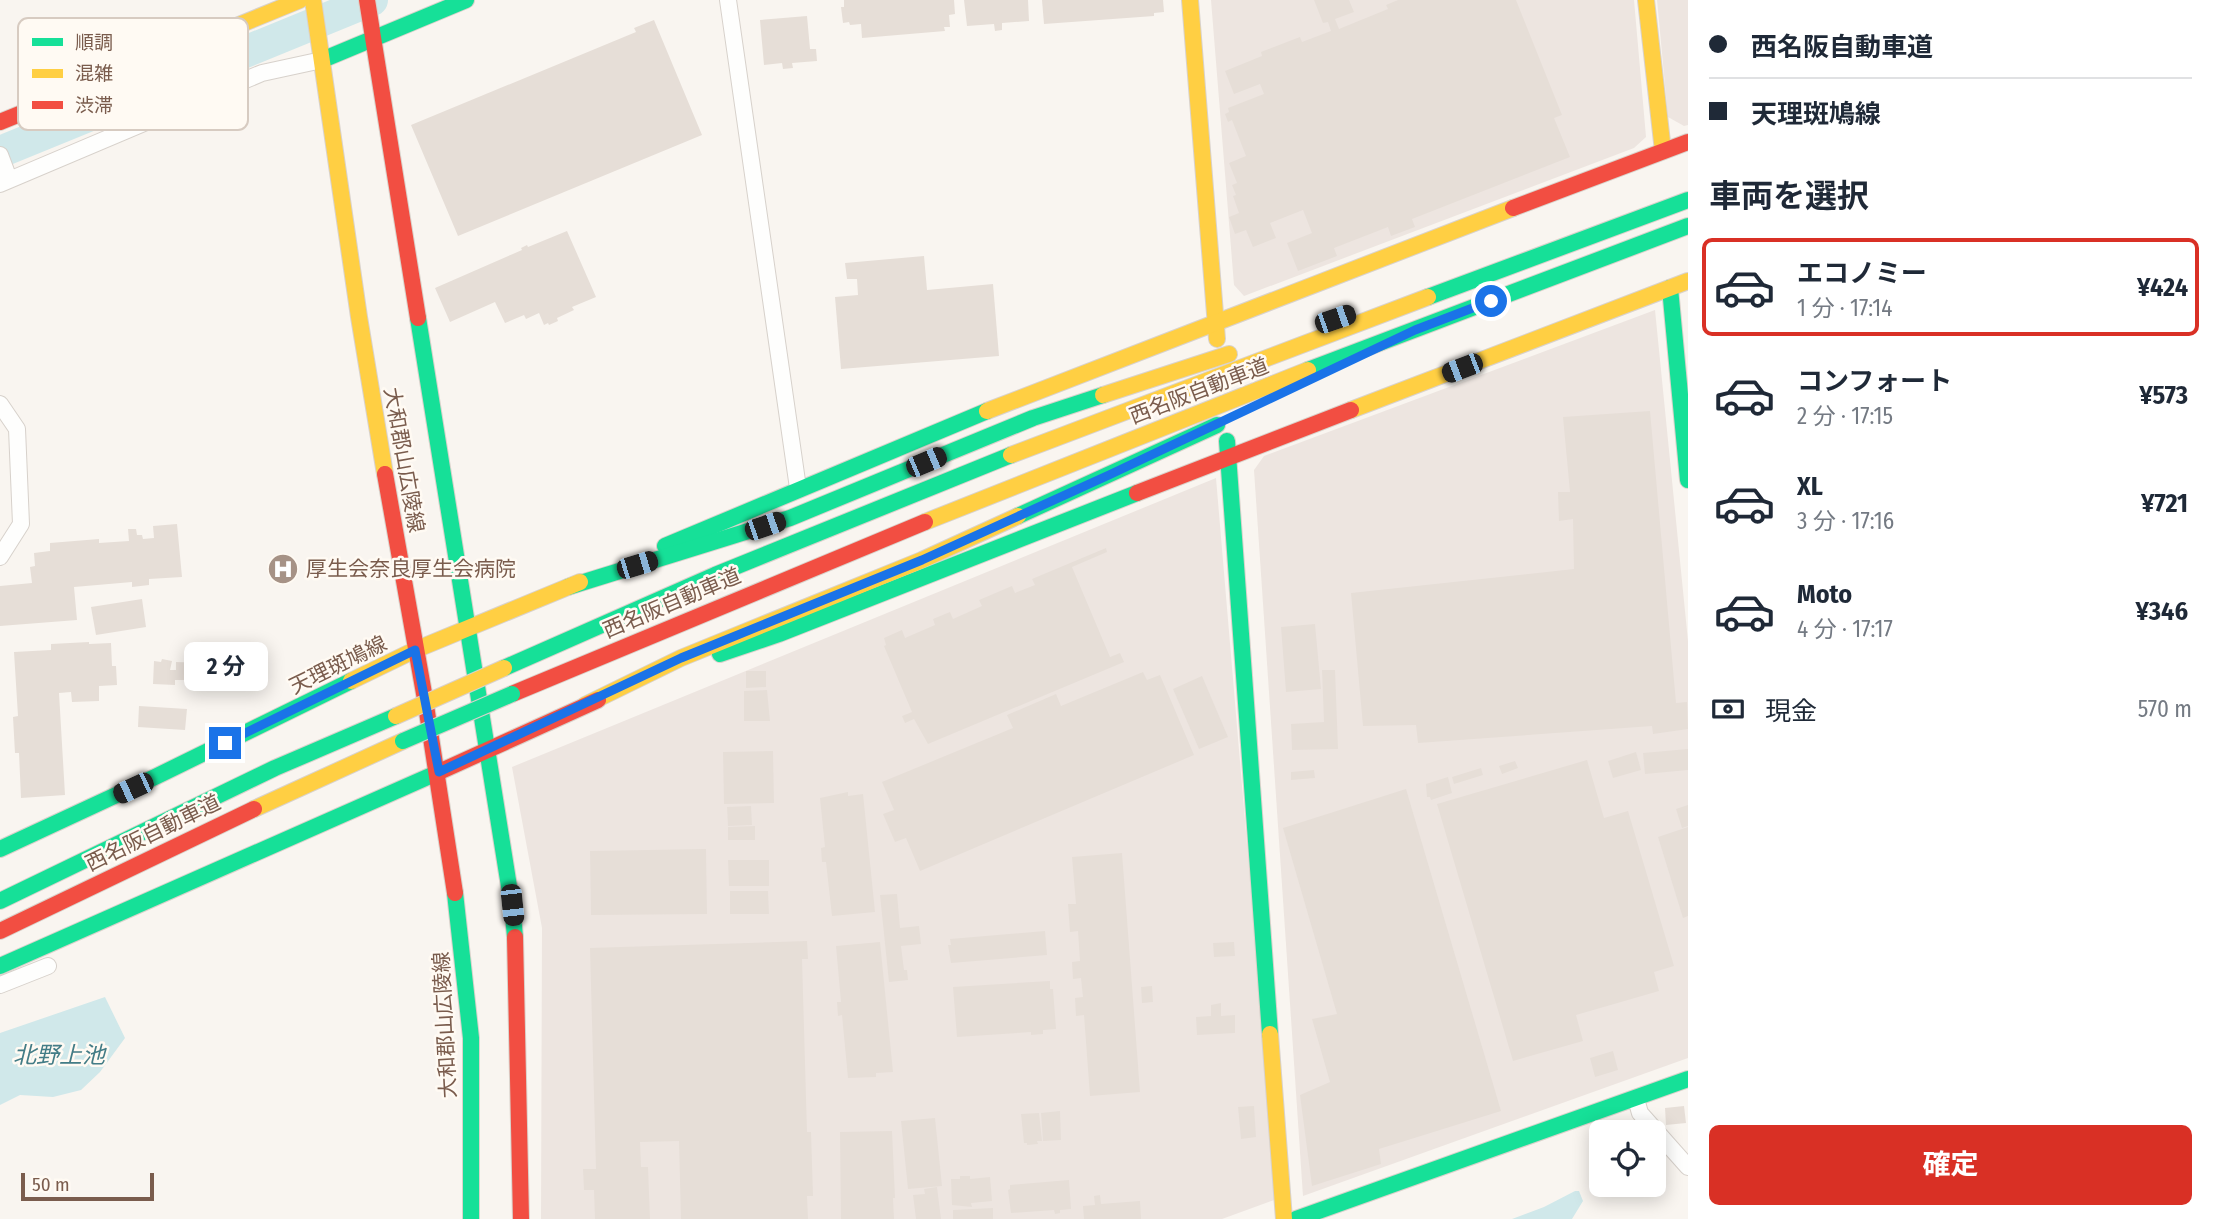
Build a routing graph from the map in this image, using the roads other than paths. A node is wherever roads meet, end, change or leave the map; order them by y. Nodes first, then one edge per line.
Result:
1 (367, 0) edge
2 (466, 0) edge
3 (728, 0) edge
4 (1190, 0) edge
5 (1646, 0) edge
6 (309, 1) edge
7 (248, 25) edge
8 (372, 34) junction
9 (321, 55) junction
10 (248, 79) edge
11 (18, 115) edge
12 (0, 122) edge
13 (126, 130) edge
14 (1688, 142) edge
15 (1662, 151) junction
16 (0, 155) edge
17 (5, 181) edge
18 (1688, 200) edge
19 (1630, 221) junction
20 (1688, 226) edge
21 (1688, 281) edge
22 (1670, 288) junction
23 (1216, 319) junction
24 (1415, 330) junction
25 (1217, 339) dead end
26 (0, 404) edge
27 (1228, 449) junction
28 (1688, 480) edge
29 (797, 488) junction
30 (0, 557) edge
31 (568, 587) junction
32 (468, 629) junction
33 (415, 650) junction
34 (585, 705) junction
35 (489, 749) junction
36 (275, 768) junction
37 (439, 772) junction
38 (0, 849) edge
39 (0, 887) edge
40 (0, 901) edge
41 (0, 931) edge
42 (0, 966) edge
43 (48, 966) dead end
44 (0, 985) edge
45 (1688, 1079) edge
46 (1636, 1099) junction
47 (1688, 1167) edge
48 (471, 1219) edge
49 (521, 1219) edge
50 (1284, 1219) edge
51 (1296, 1219) edge

1 - 8 main road, 大和郡山広陵線
2 - 8 main road
3 - 29 street
4 - 23 main road
5 - 15 main road
6 - 7 main road
6 - 9 main road, 大和郡山広陵線
8 - 9 main road
8 - 32 main road, 大和郡山広陵線
9 - 10 street
9 - 33 main road, 大和郡山広陵線
11 - 12 main road
13 - 17 street
14 - 15 main road
15 - 23 main road
16 - 17 street
18 - 19 main road, 西名阪自動車道
19 - 31 main road
19 - 36 main road, 西名阪自動車道, bridge
20 - 24 main road, 西名阪自動車道
21 - 22 main road
22 - 27 main road
22 - 28 main road
23 - 25 main road
23 - 29 main road
24 - 34 main road
24 - 41 main road, 西名阪自動車道, bridge
26 - 30 street
27 - 34 main road
27 - 50 main road
29 - 31 main road
31 - 32 main road, 天理斑鳩線
32 - 33 main road, 天理斑鳩線
32 - 35 main road, 大和郡山広陵線
33 - 37 main road, 大和郡山広陵線
33 - 38 main road, 天理斑鳩線
34 - 35 main road
35 - 37 main road
35 - 49 main road, 大和郡山広陵線
36 - 39 main road
36 - 40 main road, 西名阪自動車道
37 - 42 main road
37 - 48 main road, 大和郡山広陵線
43 - 44 street
45 - 46 main road
46 - 47 street
46 - 51 main road

